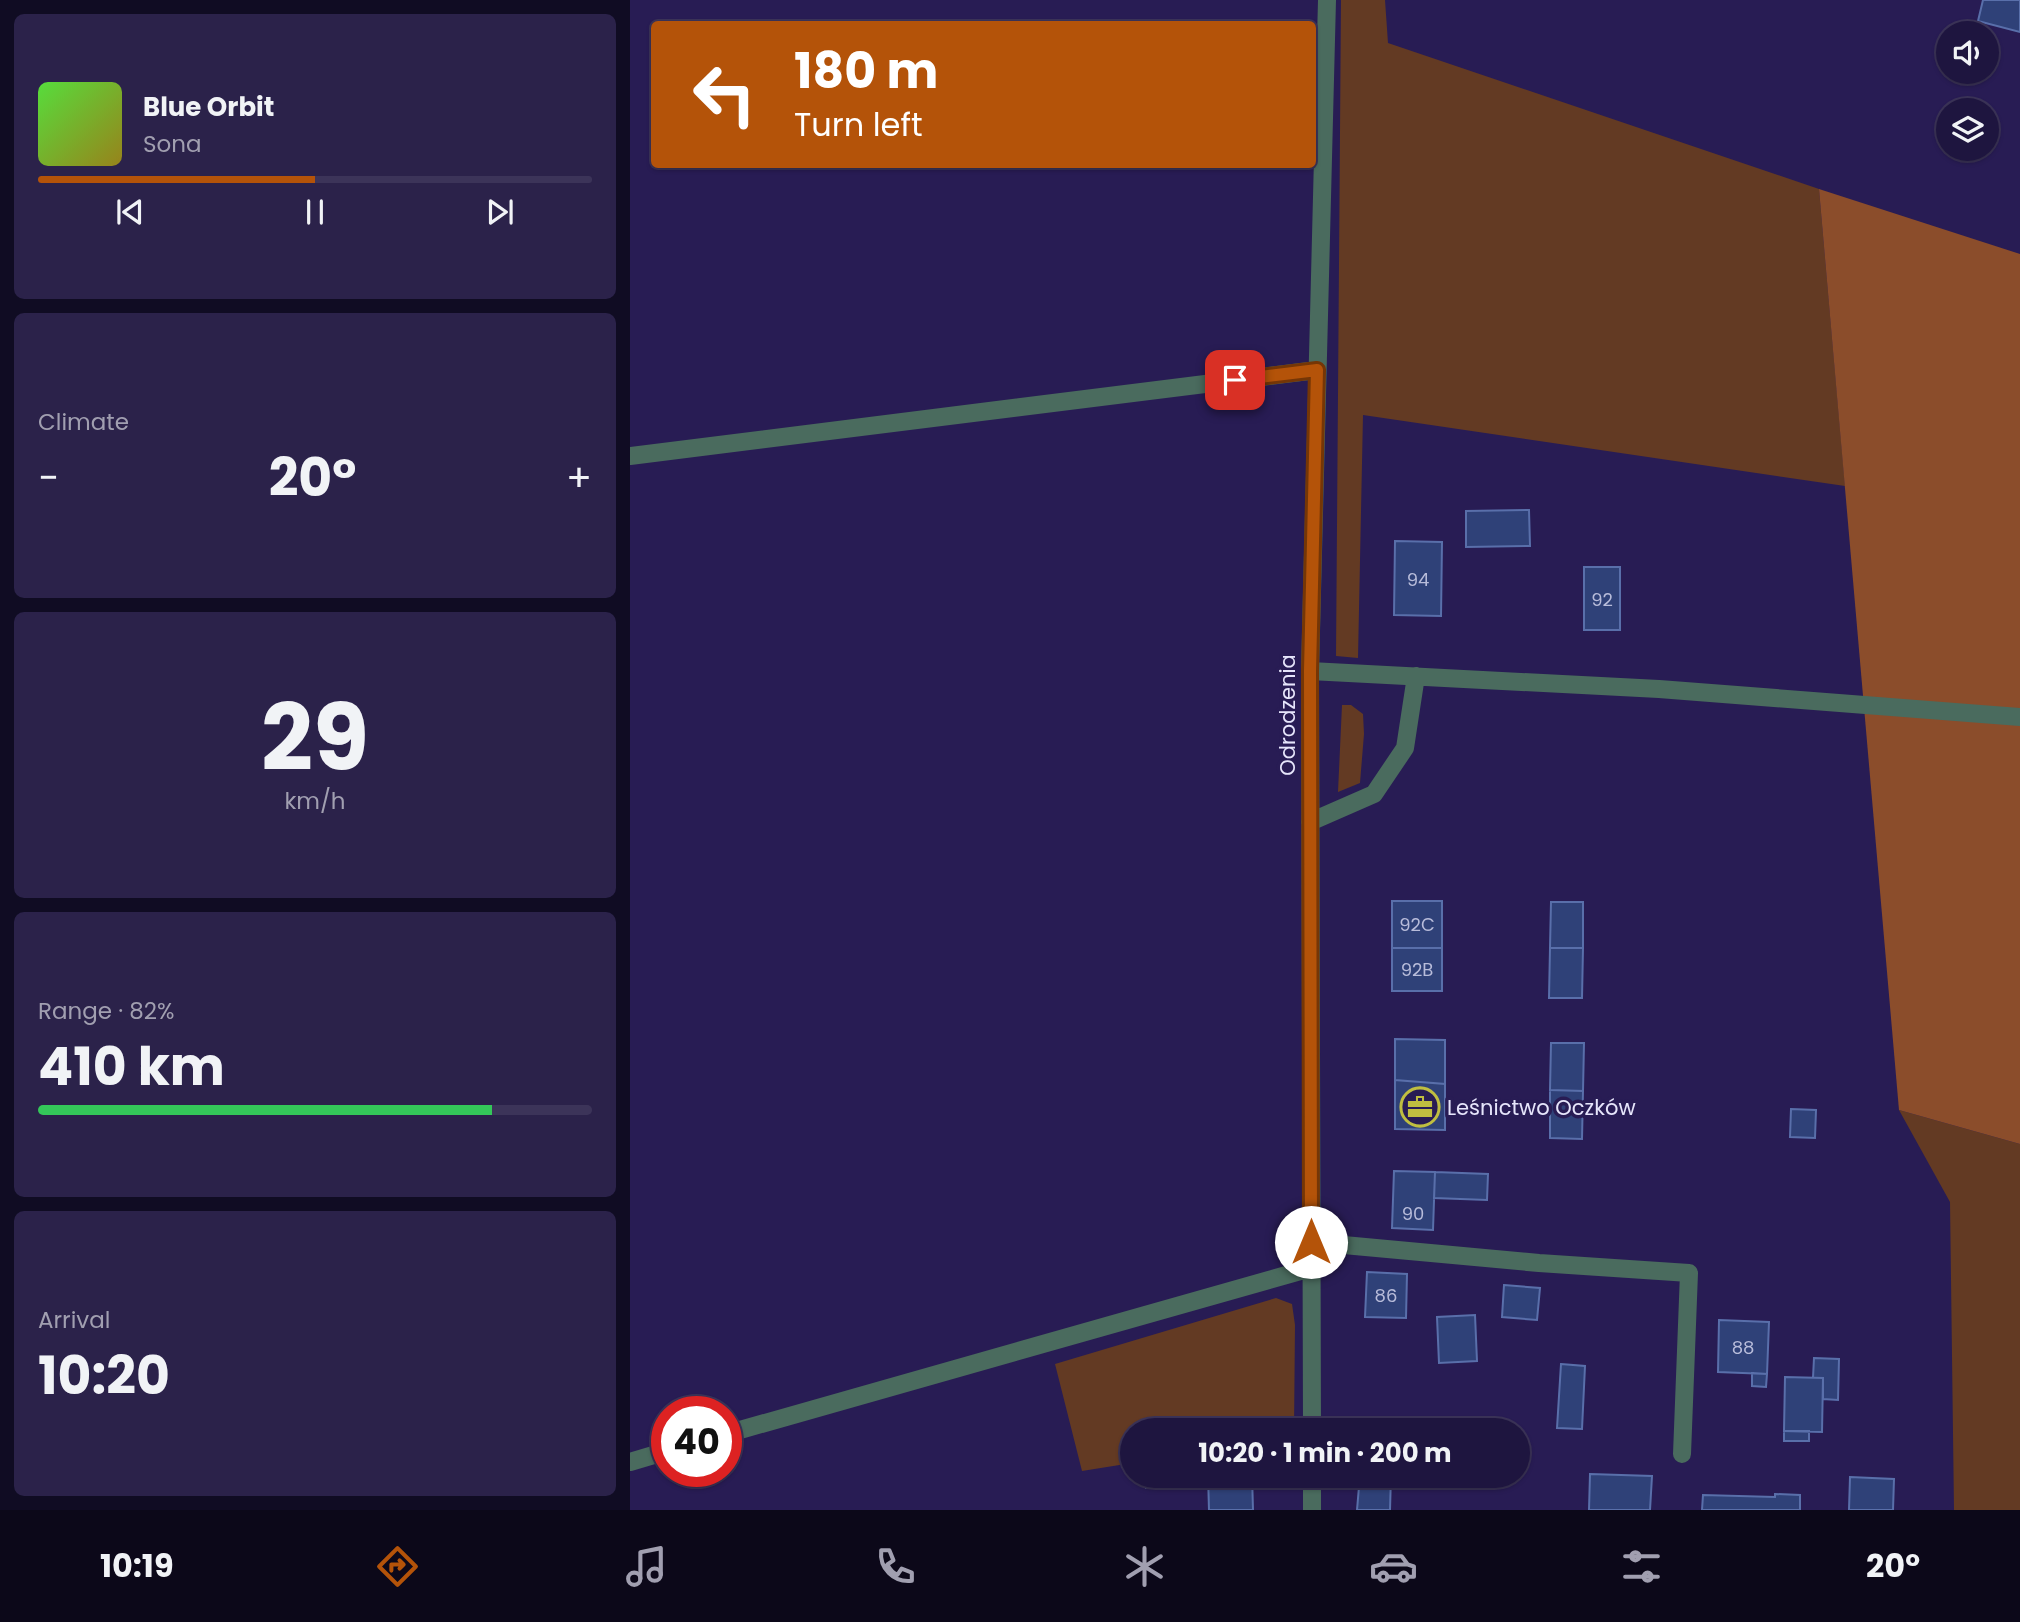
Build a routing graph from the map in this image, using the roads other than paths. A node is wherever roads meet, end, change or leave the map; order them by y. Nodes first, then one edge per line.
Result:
1 (1327, 0) edge
2 (1317, 370) junction
3 (630, 456) edge
4 (1310, 671) junction
5 (1416, 676) junction
6 (2020, 717) edge
7 (1310, 821) junction
8 (1311, 1242) junction
9 (1311, 1268) junction
10 (1312, 1418) edge
11 (742, 1429) edge
12 (1682, 1454) dead end
13 (651, 1456) edge
14 (630, 1462) edge
15 (1312, 1488) edge
16 (1312, 1510) edge

1 - 2 street, Odrodzenia
2 - 3 street
2 - 4 street, Odrodzenia
4 - 5 street
4 - 7 street, Odrodzenia
5 - 6 street
5 - 7 street
7 - 8 street, Odrodzenia
8 - 9 street, Odrodzenia
8 - 12 street
9 - 10 street, Odrodzenia
9 - 11 street
13 - 14 street
15 - 16 street

